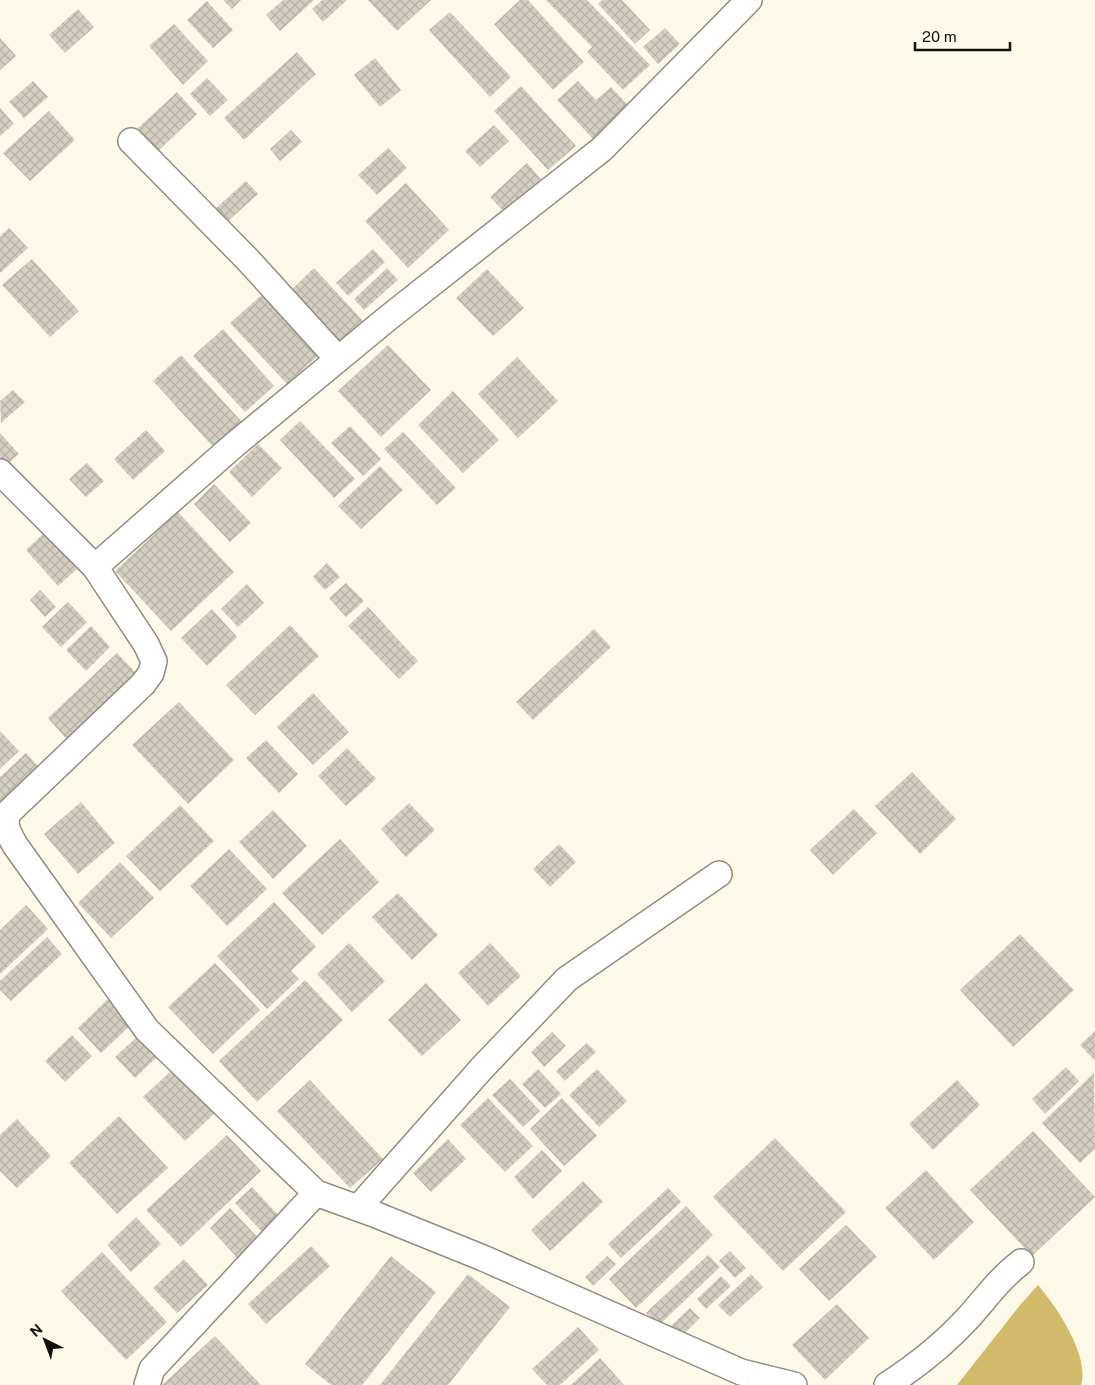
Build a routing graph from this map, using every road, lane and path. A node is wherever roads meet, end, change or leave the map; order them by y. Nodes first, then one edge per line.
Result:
1 (749, 0) edge
2 (132, 141) dead end
3 (338, 358) junction
4 (0, 472) edge
5 (95, 567) junction
6 (3, 831) edge
7 (719, 874) dead end
8 (316, 1193) junction
9 (358, 1208) junction
10 (1021, 1262) dead end
11 (147, 1385) edge
12 (794, 1385) edge
13 (887, 1385) edge

1 - 3 street
2 - 3 street
3 - 5 street
4 - 5 street
5 - 6 street
6 - 8 street
7 - 9 street
8 - 9 street
8 - 11 street
9 - 12 street
10 - 13 street

